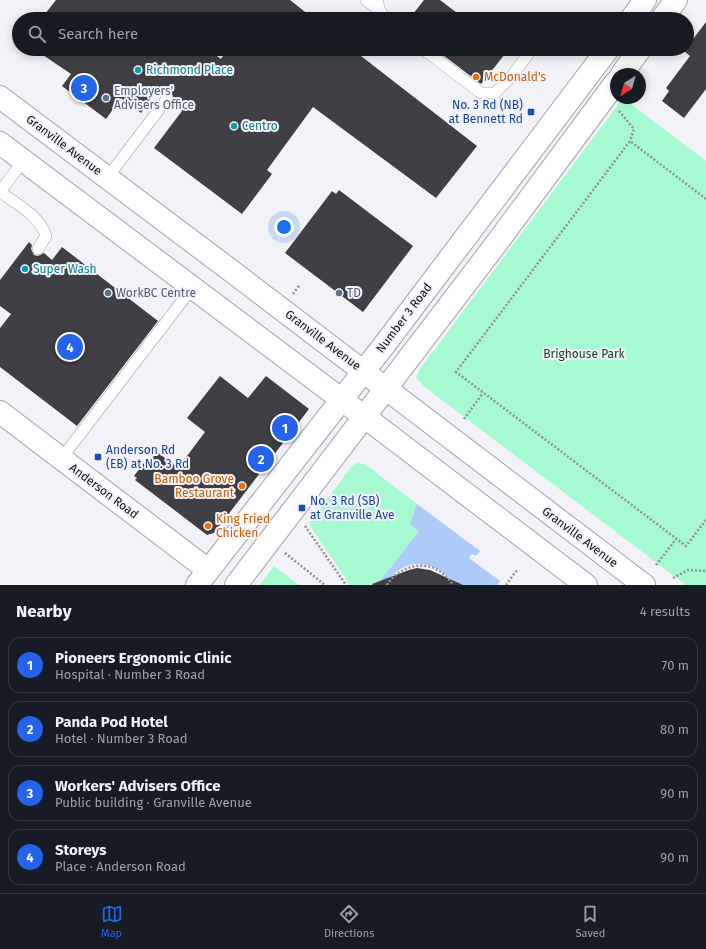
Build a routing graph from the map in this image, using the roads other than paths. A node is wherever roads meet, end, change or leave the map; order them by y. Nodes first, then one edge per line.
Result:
1 (366, 0) edge
2 (645, 0) edge
3 (676, 0) edge
4 (381, 10) edge
5 (636, 12) edge
6 (667, 12) edge
7 (432, 56) edge
8 (527, 56) edge
9 (603, 56) edge
10 (635, 56) edge
11 (626, 68) edge
12 (610, 90) edge
13 (0, 97) edge
14 (167, 99) dead end
15 (0, 143) edge
16 (24, 161) junction
17 (107, 178) junction
18 (0, 192) edge
19 (38, 249) dead end
20 (193, 287) junction
21 (364, 371) junction
22 (386, 388) junction
23 (342, 400) junction
24 (0, 412) edge
25 (365, 416) junction
26 (61, 458) junction
27 (202, 578) edge
28 (236, 585) edge
29 (586, 585) edge
30 (644, 585) edge

1 - 4 lane
2 - 5 main road
3 - 6 main road
7 - 8 lane
9 - 21 main road, Number 3 Road
10 - 11 main road
12 - 22 main road
13 - 17 main road, Granville Avenue
14 - 17 lane
15 - 16 main road
16 - 18 lane
16 - 20 main road
17 - 21 main road, Granville Avenue
18 - 19 lane
20 - 23 main road
20 - 26 lane
21 - 22 main road, Granville Avenue
21 - 23 main road, Number 3 Road
22 - 25 main road
22 - 30 main road, Granville Avenue
23 - 25 main road
23 - 27 main road, Number 3 Road
24 - 26 main road, Anderson Road
25 - 28 main road
25 - 29 main road
26 - 27 main road, Anderson Road

